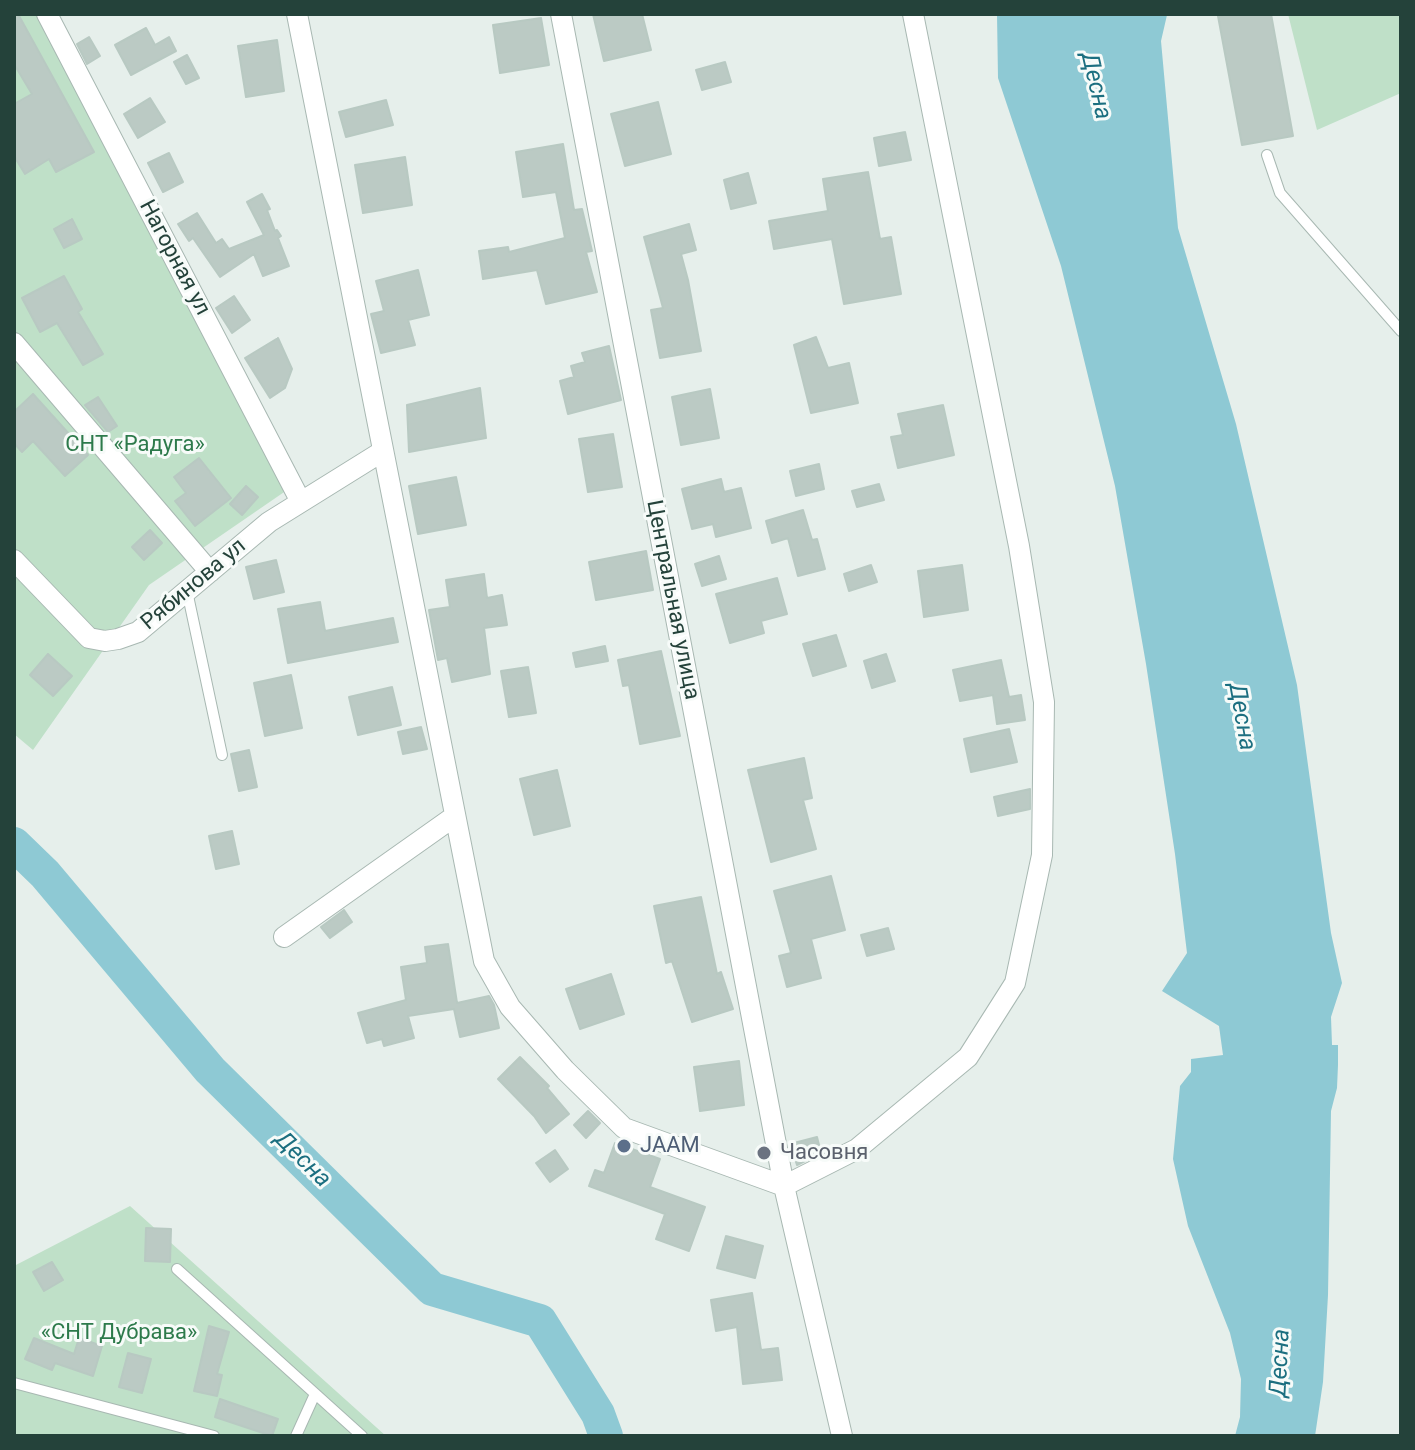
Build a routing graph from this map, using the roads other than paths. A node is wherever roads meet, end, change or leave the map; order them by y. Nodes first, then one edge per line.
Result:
1 (47, 14) edge
2 (297, 14) edge
3 (561, 14) edge
4 (913, 14) edge
5 (1267, 155) dead end
6 (1401, 331) edge
7 (14, 343) edge
8 (383, 451) junction
9 (301, 502) junction
10 (14, 560) edge
11 (210, 572) junction
12 (187, 591) junction
13 (222, 755) dead end
14 (455, 816) junction
15 (284, 937) dead end
16 (784, 1186) junction
17 (177, 1269) dead end
18 (14, 1383) edge
19 (315, 1394) junction
20 (214, 1436) edge
21 (296, 1436) edge
22 (362, 1436) edge
23 (842, 1436) edge

1 - 9 street, Нагорная ул
2 - 8 street
3 - 16 street, Центральная улица
4 - 16 street
5 - 6 lane
7 - 11 street
8 - 9 street, Рябинова ул
8 - 14 street
9 - 11 street, Рябинова ул
10 - 12 street, Рябинова ул
11 - 12 street, Рябинова ул
12 - 13 lane
14 - 15 street
14 - 16 street
16 - 23 street, Центральная улица
17 - 19 lane
18 - 20 lane
19 - 21 lane
19 - 22 lane

